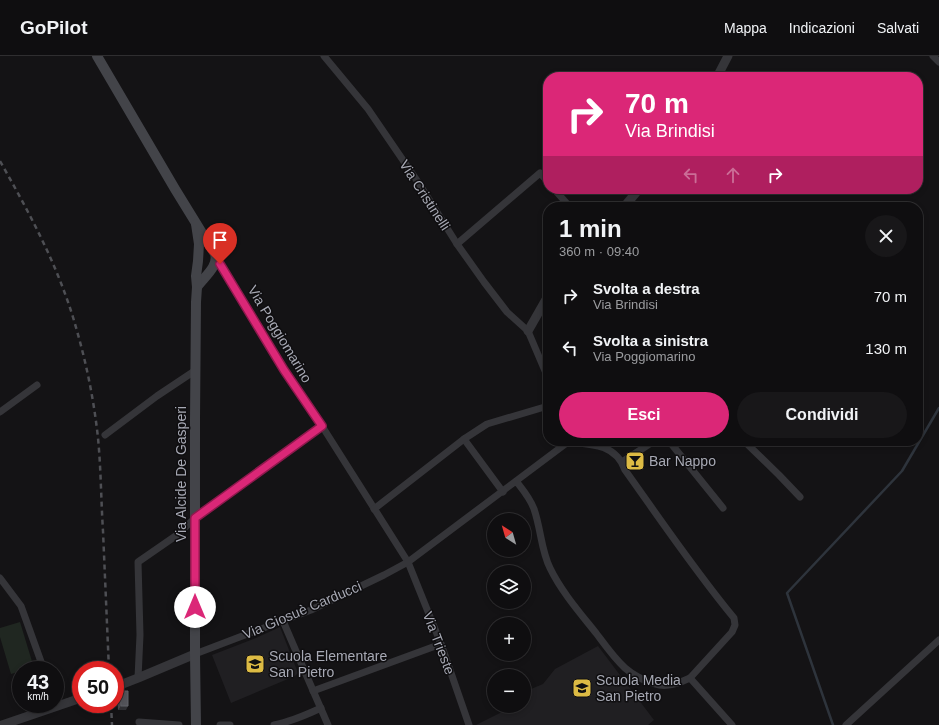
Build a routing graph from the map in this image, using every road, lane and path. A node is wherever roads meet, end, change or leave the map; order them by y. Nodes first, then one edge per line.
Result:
1 (97, 56) edge
2 (728, 56) edge
3 (932, 56) edge
4 (329, 58) edge
5 (939, 62) edge
6 (720, 72) edge
7 (543, 176) edge
8 (558, 194) edge
9 (635, 194) edge
10 (566, 202) edge
11 (628, 202) edge
12 (196, 224) junction
13 (457, 244) junction
14 (215, 254) junction
15 (198, 257) junction
16 (212, 268) junction
17 (197, 287) junction
18 (543, 305) edge
19 (528, 331) junction
20 (543, 366) edge
21 (196, 370) junction
22 (37, 385) dead end
23 (543, 407) edge
24 (0, 412) edge
25 (322, 426) junction
26 (105, 434) dead end
27 (464, 439) junction
28 (563, 446) edge
29 (597, 446) edge
30 (646, 446) edge
31 (673, 446) edge
32 (749, 446) edge
33 (622, 462) junction
34 (516, 481) junction
35 (503, 492) junction
36 (800, 497) dead end
37 (723, 508) dead end
38 (374, 510) junction
39 (195, 518) junction
40 (408, 562) junction
41 (0, 578) edge
42 (283, 621) junction
43 (939, 640) edge
44 (441, 644) junction
45 (195, 654) junction
46 (41, 661) edge
47 (138, 678) junction
48 (690, 678) junction
49 (124, 683) edge
50 (313, 691) junction
51 (321, 708) junction
52 (31, 713) edge
53 (139, 722) dead end
54 (2, 725) edge
55 (179, 725) edge
56 (196, 725) edge
57 (220, 725) edge
58 (230, 725) edge
59 (274, 725) edge
60 (328, 725) edge
61 (469, 725) edge
62 (732, 725) edge
63 (846, 725) edge

1 - 12 main road, Via Poggiomarino
2 - 6 street
3 - 5 street
4 - 13 street, Via Cristinelli
7 - 13 street
8 - 10 street
9 - 11 street
12 - 14 main road, Via Poggiomarino
12 - 15 main road, Via Alcide De Gasperi
13 - 19 street, Via Cristinelli
14 - 15 main road
14 - 16 main road
14 - 25 street, Via Poggiomarino
15 - 16 main road
15 - 17 main road, Via Alcide De Gasperi
16 - 17 main road
17 - 21 main road, Via Alcide De Gasperi
18 - 19 street
19 - 20 street
21 - 26 street
21 - 39 main road, Via Alcide De Gasperi
22 - 24 street
23 - 27 street
25 - 38 street, Via Poggiomarino
25 - 39 street
27 - 35 street
27 - 38 street
28 - 34 street, Via Giosuè Carducci
29 - 33 street
30 - 33 street
31 - 37 street
32 - 36 street
33 - 48 street
34 - 35 street, Via Giosuè Carducci
34 - 48 street
35 - 40 street, Via Giosuè Carducci
38 - 40 street, Via Poggiomarino
39 - 45 main road, Via Alcide De Gasperi
39 - 47 street
40 - 42 street, Via Giosuè Carducci
40 - 44 street, Via Trieste
41 - 46 street
42 - 45 street, Via Giosuè Carducci
42 - 50 street
43 - 63 street
44 - 50 street
44 - 61 street, Via Trieste
45 - 47 street
45 - 56 main road, Via Alcide De Gasperi
47 - 49 street
48 - 62 street
50 - 51 street
51 - 59 street
51 - 60 street
52 - 54 street
53 - 55 street
57 - 58 street

